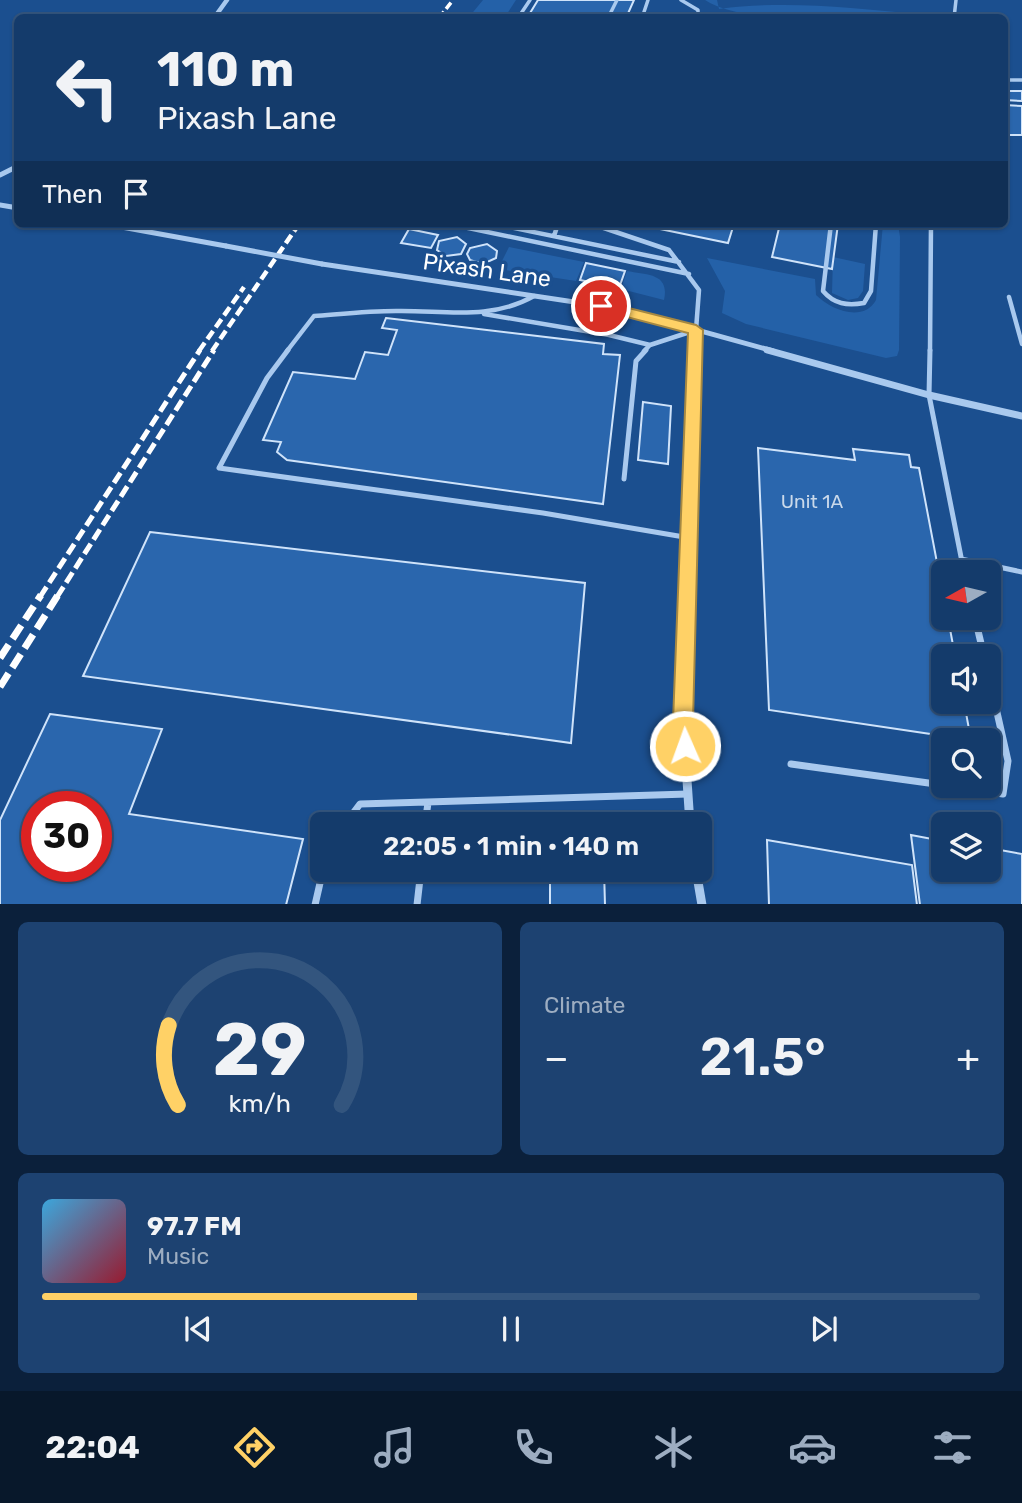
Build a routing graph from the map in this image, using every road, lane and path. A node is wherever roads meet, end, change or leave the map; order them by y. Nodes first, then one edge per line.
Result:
1 (681, 0) edge
2 (698, 14) edge
3 (127, 228) edge
4 (469, 228) edge
5 (484, 228) edge
6 (514, 228) edge
7 (557, 228) edge
8 (604, 228) edge
9 (831, 228) edge
10 (876, 228) edge
11 (931, 228) edge
12 (474, 229) junction
13 (554, 236) junction
14 (679, 262) junction
15 (689, 274) junction
16 (538, 295) junction
17 (1009, 298) dead end
18 (480, 313) junction
19 (696, 330) junction
20 (1022, 344) edge
21 (650, 345) junction
22 (929, 396) junction
23 (1022, 416) edge
24 (624, 479) dead end
25 (690, 538) junction
26 (961, 559) joint
27 (1022, 572) edge
28 (1001, 730) edge
29 (791, 764) dead end
30 (931, 783) edge
31 (688, 794) junction
32 (1001, 794) edge
33 (428, 803) junction
34 (354, 812) edge
35 (427, 812) edge
36 (689, 812) edge
37 (320, 882) edge
38 (420, 882) edge
39 (698, 882) edge
40 (315, 904) edge
41 (417, 904) edge
42 (702, 904) edge

1 - 2 lane
3 - 16 street, Pixash Lane, bridge
4 - 12 lane
5 - 12 lane
6 - 13 lane
7 - 13 lane
8 - 14 lane
9 - 10 lane
11 - 22 lane
12 - 15 lane
13 - 14 lane
14 - 15 lane
15 - 19 lane
16 - 18 lane
16 - 19 street, Pixash Lane
17 - 20 lane
18 - 21 lane
18 - 25 lane
19 - 21 lane
19 - 22 street, Pixash Lane
19 - 25 street
21 - 24 lane
22 - 23 street, Pixash Lane
22 - 26 lane
25 - 31 street
26 - 27 lane
28 - 32 lane
29 - 30 lane
31 - 33 lane
31 - 36 street
33 - 34 lane
33 - 35 lane
37 - 40 lane
38 - 41 lane
39 - 42 street

